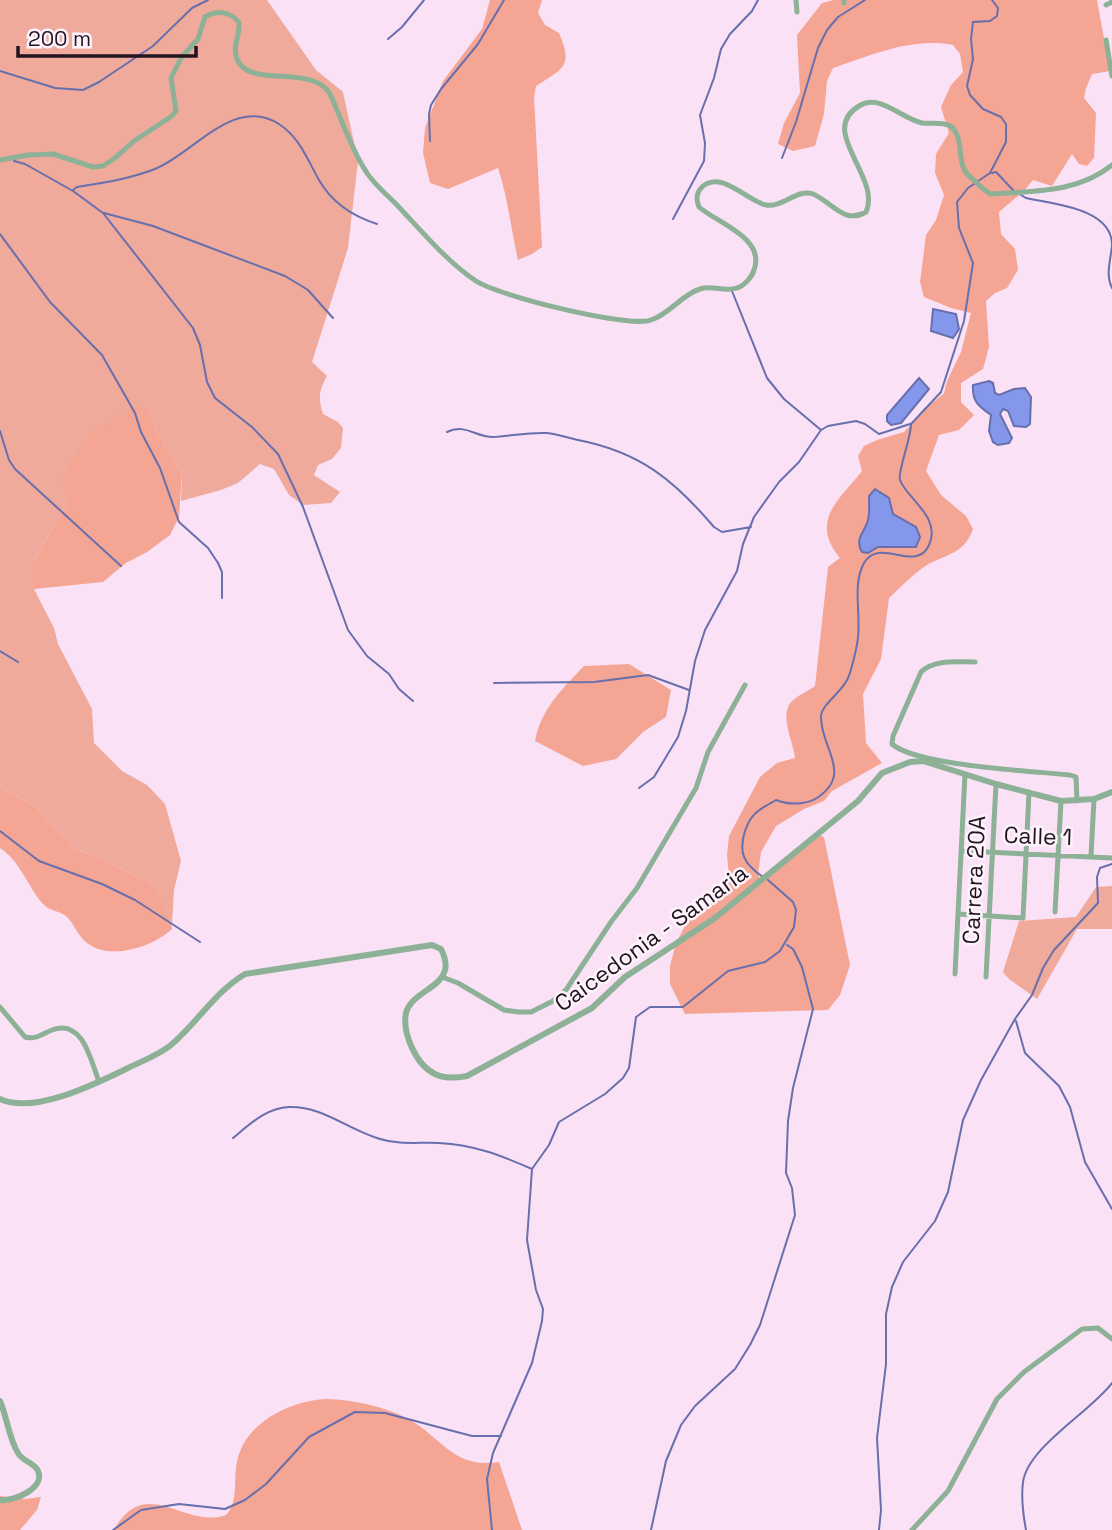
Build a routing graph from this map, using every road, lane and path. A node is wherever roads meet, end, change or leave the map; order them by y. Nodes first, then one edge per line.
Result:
1 (796, 0) edge
2 (797, 12) dead end
3 (1106, 40) dead end
4 (1112, 76) edge
5 (0, 160) edge
6 (1112, 165) edge
7 (975, 662) dead end
8 (745, 685) dead end
9 (965, 774) junction
10 (996, 784) junction
11 (1029, 792) junction
12 (1112, 792) edge
13 (1094, 799) junction
14 (1061, 801) junction
15 (1077, 801) junction
16 (962, 850) junction
17 (993, 852) junction
18 (1026, 854) junction
19 (1059, 855) junction
20 (1091, 856) junction
21 (1112, 858) edge
22 (1055, 912) dead end
23 (958, 914) junction
24 (989, 916) junction
25 (956, 974) dead end
26 (442, 977) junction
27 (986, 977) dead end
28 (0, 1007) edge
29 (99, 1082) junction
30 (0, 1099) edge
31 (1112, 1339) edge
32 (0, 1401) edge
33 (0, 1500) edge
34 (912, 1530) edge

1 - 2 street
3 - 4 street
5 - 6 street
7 - 15 street
8 - 26 street
9 - 10 street, Caicedonia - Samaria
9 - 16 street
9 - 26 street, Caicedonia - Samaria
10 - 11 street, Caicedonia - Samaria
10 - 17 street, Carrera 20A
11 - 14 street, Caicedonia - Samaria
11 - 18 street
12 - 13 street, Caicedonia - Samaria
13 - 15 street, Caicedonia - Samaria
13 - 20 street
14 - 15 street, Caicedonia - Samaria
14 - 19 street
16 - 17 street, Calle 1
16 - 23 street
17 - 18 street, Calle 1
17 - 24 street, Carrera 20A
18 - 19 street, Calle 1
18 - 24 street
19 - 20 street, Calle 1
19 - 22 street
20 - 21 street, Calle 1
23 - 24 street
23 - 25 street
24 - 27 street, Carrera 20A
26 - 29 street
28 - 29 street
29 - 30 street
31 - 34 street
32 - 33 street

